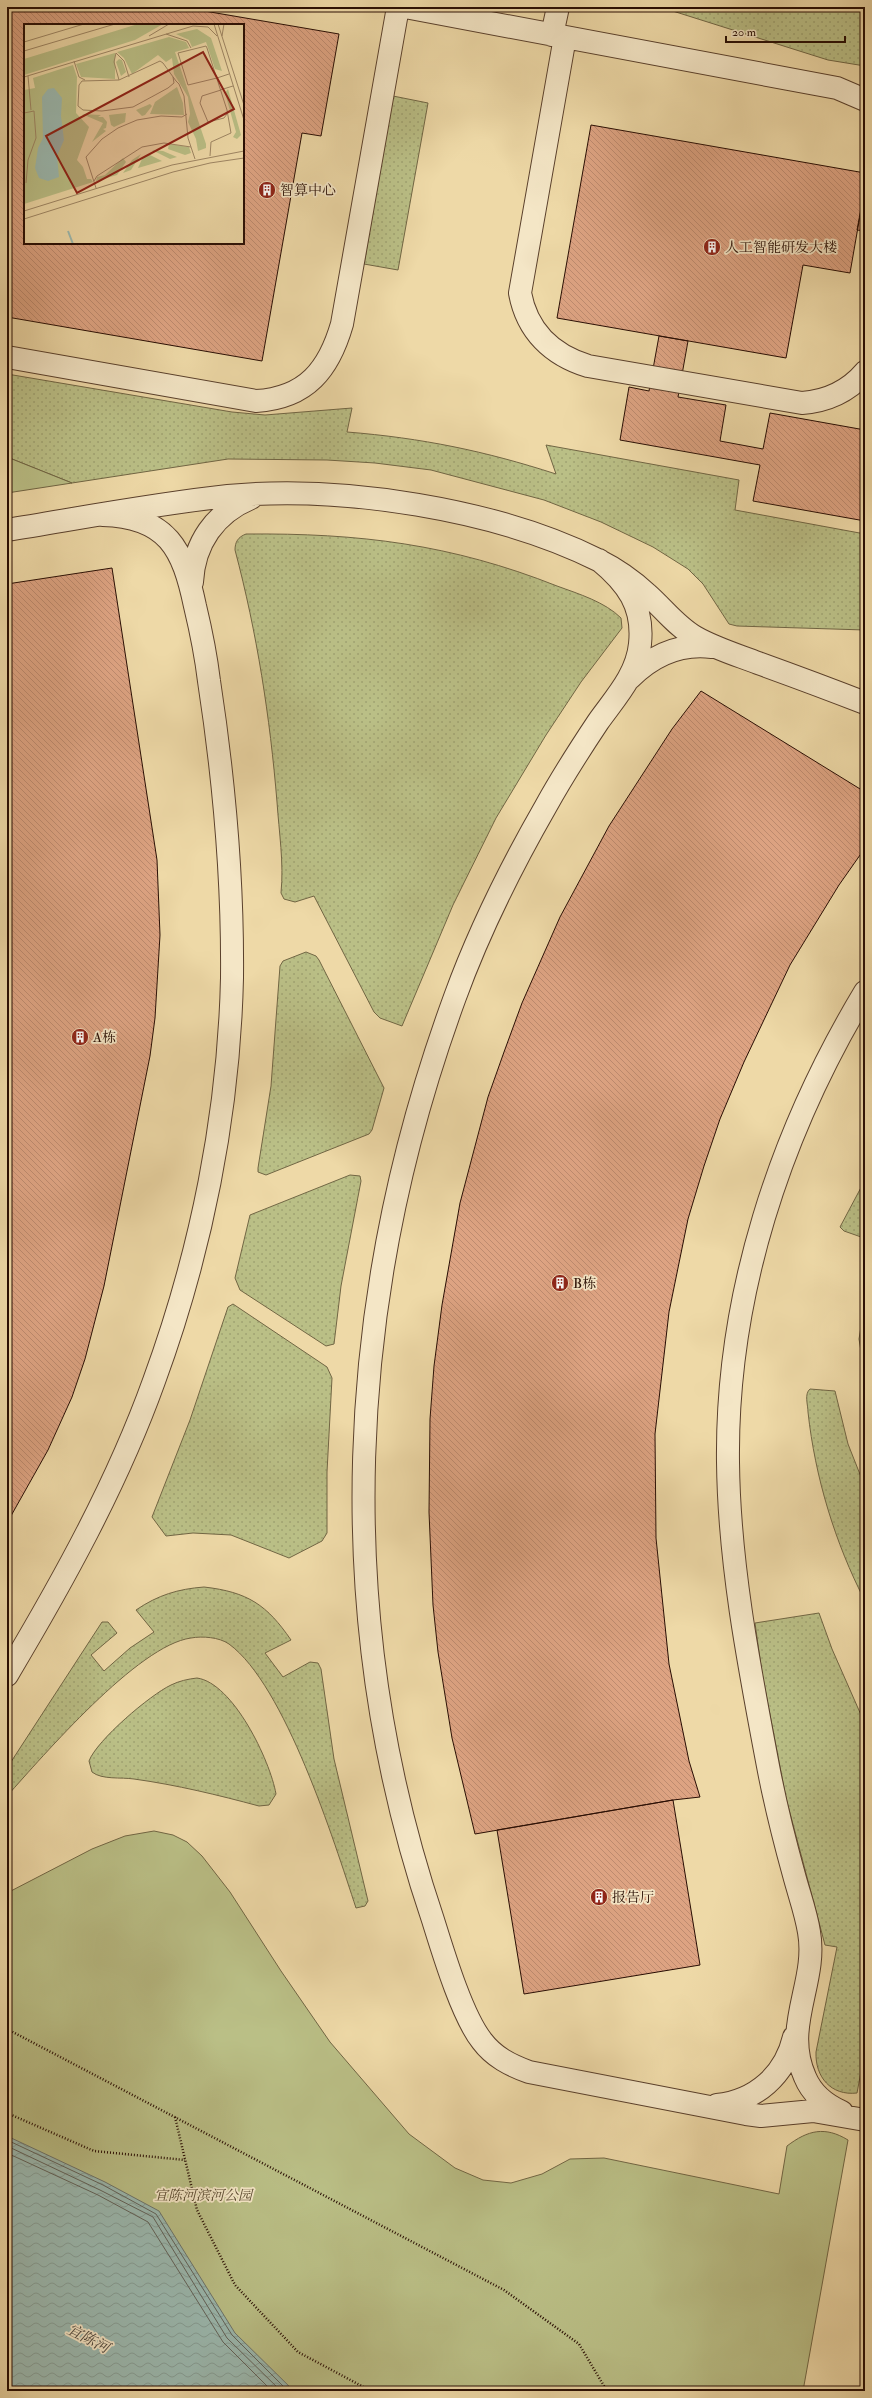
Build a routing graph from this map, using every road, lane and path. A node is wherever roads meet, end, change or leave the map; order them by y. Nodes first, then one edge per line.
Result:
1 (398, 7) edge
2 (404, 7) edge
3 (558, 7) edge
4 (558, 36) junction
5 (865, 100) edge
6 (7, 357) edge
7 (865, 372) edge
8 (266, 495) junction
9 (103, 515) junction
10 (7, 530) edge
11 (599, 560) junction
12 (191, 589) junction
13 (721, 649) junction
14 (628, 680) junction
15 (865, 702) edge
16 (865, 992) edge
17 (7, 1675) edge
18 (7, 2029) edge
19 (796, 2030) junction
20 (706, 2106) junction
21 (7, 2113) edge
22 (175, 2117) junction
23 (859, 2118) edge
24 (185, 2160) junction
25 (371, 2391) edge
26 (607, 2391) edge

1 - 6 lane
2 - 4 lane
3 - 4 lane
4 - 5 lane
4 - 7 lane
8 - 9 lane
8 - 11 lane
8 - 12 lane
9 - 10 lane
9 - 12 lane
11 - 13 lane
11 - 14 lane
12 - 17 lane
13 - 14 lane
13 - 15 lane
14 - 20 lane
16 - 19 lane
18 - 22 path
19 - 20 lane
19 - 23 lane
20 - 23 lane
21 - 24 path
22 - 24 path
22 - 26 path
24 - 25 path

